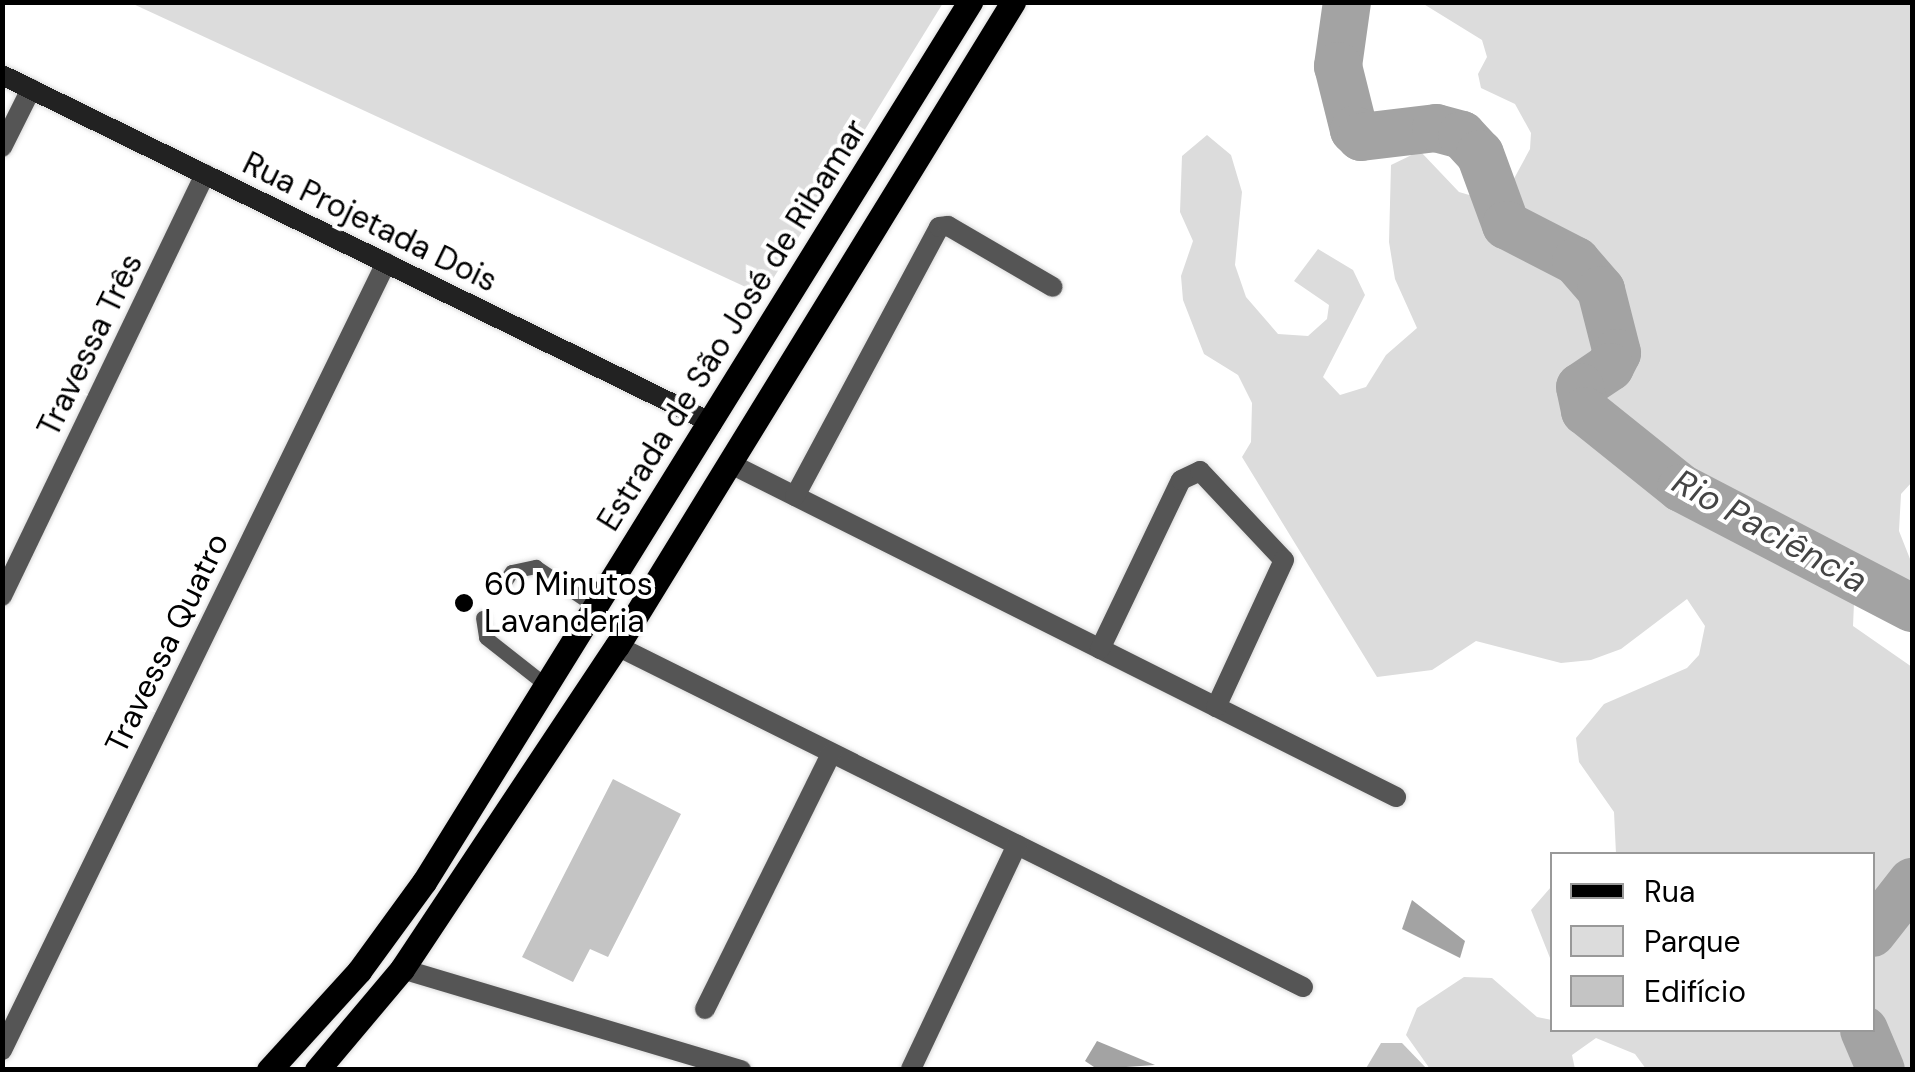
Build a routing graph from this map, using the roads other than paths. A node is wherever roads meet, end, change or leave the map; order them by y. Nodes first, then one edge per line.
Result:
1 (970, 2) edge
2 (1012, 2) edge
3 (2, 75) edge
4 (31, 89) junction
5 (2, 147) edge
6 (205, 174) junction
7 (386, 263) junction
8 (1054, 287) dead end
9 (712, 423) junction
10 (729, 463) junction
11 (795, 496) junction
12 (506, 583) dead end
13 (2, 596) edge
14 (596, 607) junction
15 (483, 618) dead end
16 (617, 646) junction
17 (1100, 649) junction
18 (547, 686) junction
19 (1216, 707) junction
20 (831, 754) junction
21 (1396, 797) dead end
22 (1017, 845) junction
23 (402, 969) junction
24 (1303, 987) dead end
25 (706, 1009) dead end
26 (2, 1050) edge
27 (911, 1068) edge
28 (268, 1070) edge
29 (317, 1070) edge
30 (741, 1070) edge

1 - 9 main road, Estrada de São José de Ribamar
2 - 10 main road
3 - 4 street, Rua Projetada Dois
4 - 5 street
4 - 6 street, Rua Projetada Dois
6 - 7 street, Rua Projetada Dois
6 - 13 street, Travessa Três
7 - 9 street, Rua Projetada Dois
7 - 26 street, Travessa Quatro
8 - 11 street
9 - 14 main road, Estrada de São José de Ribamar
10 - 11 street
10 - 16 main road
11 - 17 street
12 - 14 lane
14 - 18 main road, Estrada de São José de Ribamar
15 - 18 lane
16 - 20 street
16 - 23 main road
17 - 19 street
17 - 19 street
18 - 28 main road, Estrada de São José de Ribamar
19 - 21 street
20 - 22 street
20 - 25 street
22 - 24 street
22 - 27 street
23 - 29 main road
23 - 30 street

